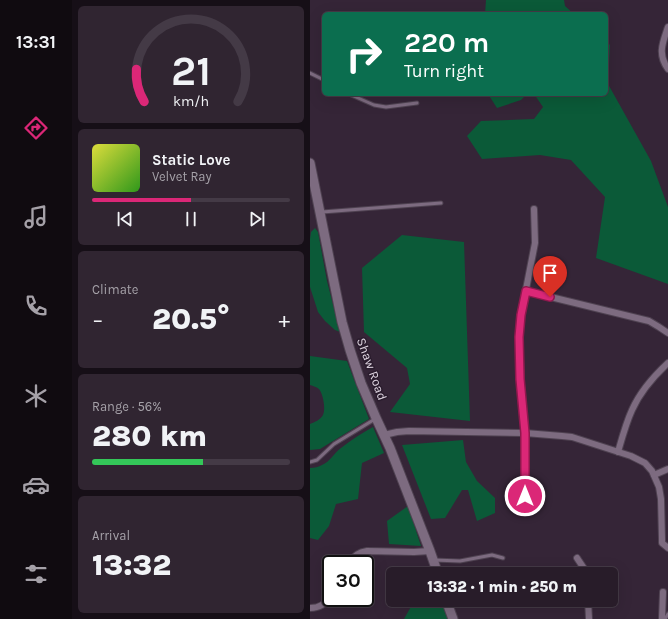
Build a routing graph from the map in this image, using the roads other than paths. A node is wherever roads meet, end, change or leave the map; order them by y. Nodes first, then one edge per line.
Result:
1 (668, 27) edge
2 (668, 68) edge
3 (310, 73) edge
4 (322, 79) edge
5 (354, 96) edge
6 (417, 103) dead end
7 (310, 163) edge
8 (441, 203) dead end
9 (534, 209) dead end
10 (320, 212) junction
11 (526, 291) junction
12 (668, 333) edge
13 (668, 363) edge
14 (376, 418) junction
15 (525, 433) junction
16 (384, 435) junction
17 (618, 452) junction
18 (310, 462) edge
19 (668, 469) edge
20 (654, 475) junction
21 (525, 496) dead end
22 (666, 547) edge
23 (355, 555) edge
24 (431, 556) junction
25 (503, 558) dead end
26 (577, 558) dead end
27 (435, 567) edge
28 (583, 567) edge
29 (663, 592) dead end
30 (322, 605) edge
31 (449, 607) edge
32 (588, 607) edge
33 (310, 608) edge
34 (668, 614) edge
35 (453, 619) edge
36 (589, 619) edge
37 (663, 619) edge

1 - 2 street
3 - 4 lane
5 - 6 lane
7 - 10 main road, Shaw Road
8 - 10 lane
9 - 11 street
10 - 14 main road, Shaw Road
11 - 12 street
11 - 15 street
13 - 17 street
14 - 16 main road, Shaw Road
14 - 18 lane
15 - 16 street
15 - 17 street
15 - 21 street
16 - 24 main road, Shaw Road
17 - 20 street
19 - 20 street
20 - 22 street
23 - 24 street
24 - 25 lane
24 - 27 main road, Shaw Road
26 - 28 street
29 - 37 street
30 - 33 street
31 - 35 main road
32 - 36 street
34 - 37 lane

